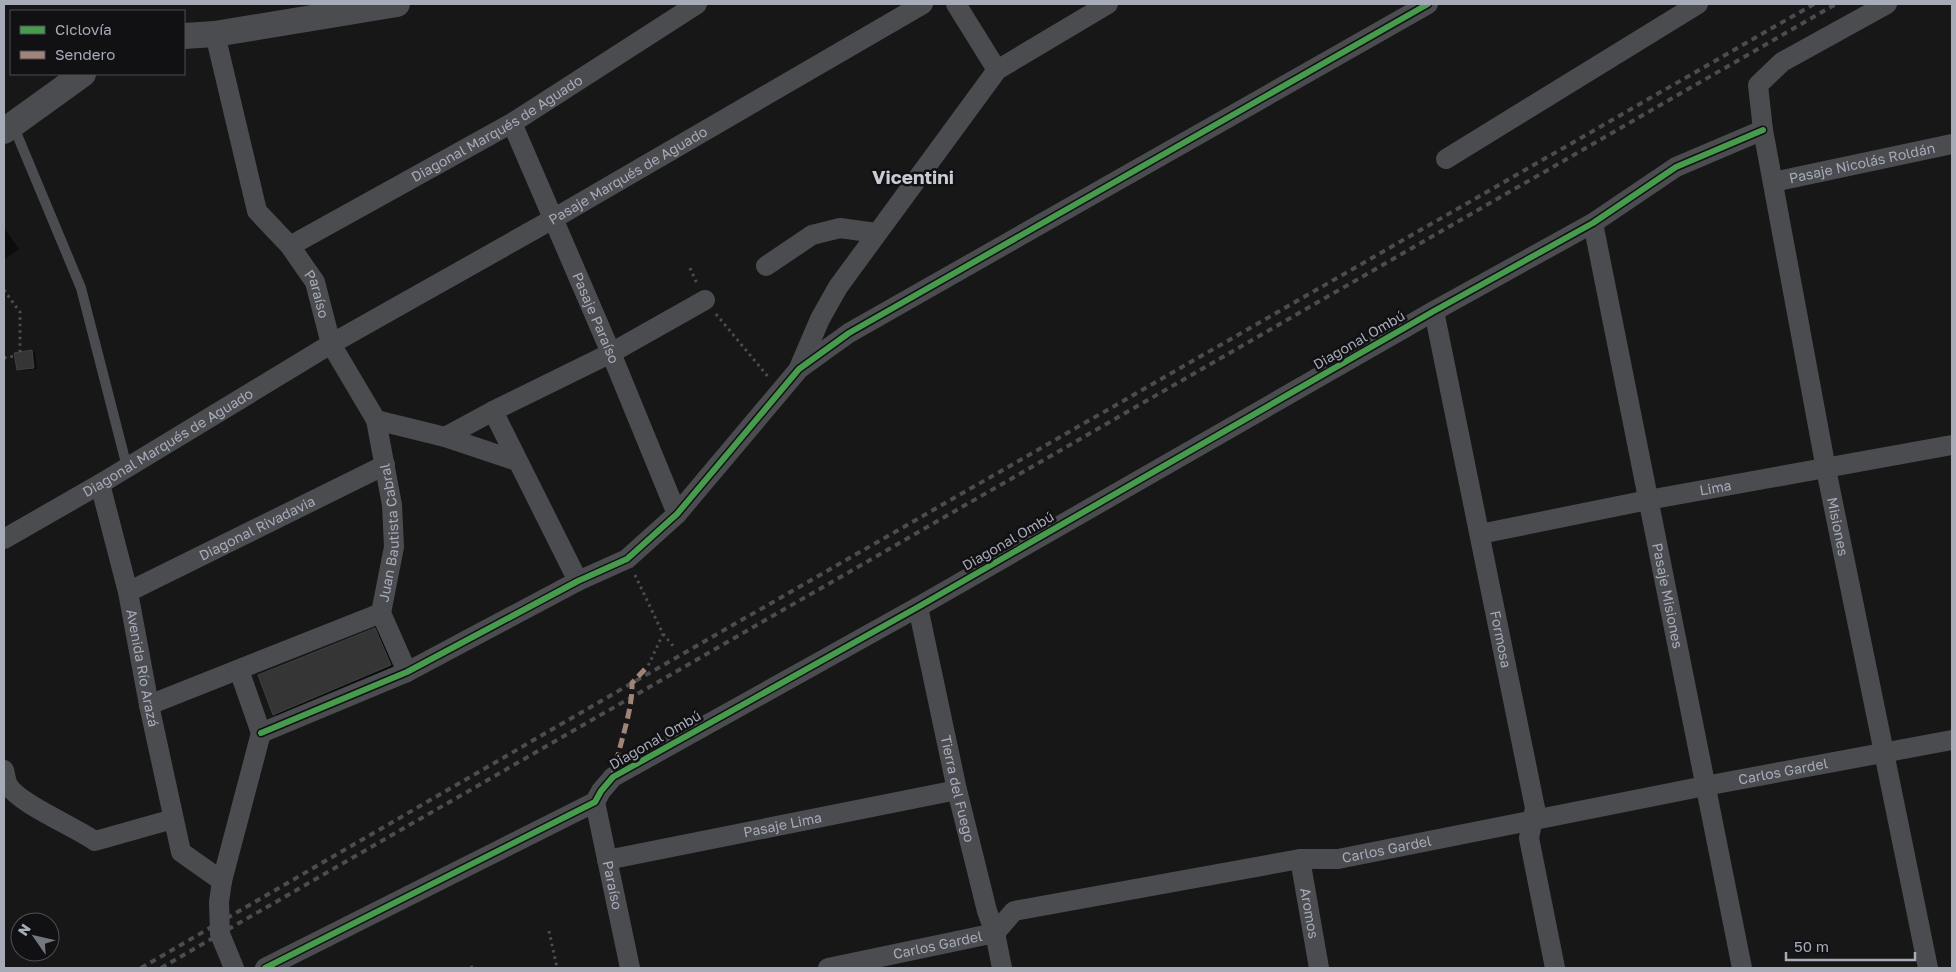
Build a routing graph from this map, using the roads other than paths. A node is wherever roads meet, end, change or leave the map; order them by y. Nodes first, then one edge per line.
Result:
1 (397, 4) edge
2 (696, 4) edge
3 (923, 4) edge
4 (956, 4) edge
5 (1108, 4) edge
6 (1428, 4) edge
7 (1698, 4) edge
8 (1887, 4) edge
9 (328, 10) edge
10 (215, 34) junction
11 (185, 36) edge
12 (997, 70) junction
13 (81, 75) edge
14 (512, 123) junction
15 (8, 127) edge
16 (1762, 130) junction
17 (1952, 144) edge
18 (1446, 159) dead end
19 (1773, 182) junction
20 (553, 219) junction
21 (1593, 223) junction
22 (876, 233) junction
23 (290, 246) junction
24 (766, 266) dead end
25 (705, 300) road end
26 (1434, 311) junction
27 (331, 344) junction
28 (611, 353) junction
29 (799, 369) junction
30 (493, 411) junction
31 (376, 420) junction
32 (445, 437) junction
33 (1952, 445) edge
34 (517, 461) junction
35 (385, 465) junction
36 (127, 467) junction
37 (1826, 469) junction
38 (100, 484) junction
39 (1648, 500) junction
40 (677, 514) junction
41 (1480, 534) junction
42 (4, 539) edge
43 (578, 581) junction
44 (128, 592) junction
45 (918, 607) junction
46 (381, 613) junction
47 (239, 670) junction
48 (407, 672) junction
49 (149, 705) junction
50 (261, 733) junction
51 (1952, 740) edge
52 (1885, 754) junction
53 (4, 770) edge
54 (1705, 786) junction
55 (957, 790) junction
56 (595, 802) junction
57 (173, 819) junction
58 (1532, 821) junction
59 (1300, 859) junction
60 (607, 860) junction
61 (222, 881) junction
62 (995, 933) junction
63 (234, 968) edge
64 (265, 968) edge
65 (630, 968) edge
66 (828, 968) edge
67 (1002, 968) edge
68 (1319, 968) edge
69 (1555, 968) edge
70 (1742, 968) edge
71 (1928, 968) edge

1 - 9 street
2 - 14 street, Diagonal Marqués de Aguado
3 - 20 street, Pasaje Marqués de Aguado
4 - 12 street
5 - 12 street
6 - 29 street
7 - 18 street
8 - 16 street, Misiones
9 - 10 street
10 - 11 street
10 - 23 street, Paraíso
12 - 22 street
13 - 15 street
14 - 20 street, Pasaje Paraíso
14 - 23 street, Diagonal Marqués de Aguado
15 - 36 lane
16 - 19 street, Misiones
16 - 21 street, Diagonal Ombú
17 - 19 street, Pasaje Nicolás Roldán
19 - 37 street, Misiones
20 - 27 street, Pasaje Marqués de Aguado
20 - 28 street, Pasaje Paraíso
21 - 26 street, Diagonal Ombú
21 - 39 street, Pasaje Misiones
22 - 24 street
22 - 29 street
23 - 27 street, Paraíso
25 - 28 street
26 - 41 street, Formosa
26 - 45 street, Diagonal Ombú
27 - 31 street, Paraíso
27 - 36 street, Diagonal Marqués de Aguado
28 - 30 street
28 - 40 street, Pasaje Paraíso
29 - 40 street
30 - 32 street
30 - 34 street
31 - 32 street
31 - 35 street, Juan Bautista Cabral
32 - 34 street
33 - 37 street, Lima
34 - 43 street
35 - 44 street, Diagonal Rivadavia
35 - 46 street, Juan Bautista Cabral
36 - 38 street, Diagonal Marqués de Aguado
37 - 39 street, Lima
37 - 52 street, Misiones
38 - 42 street, Diagonal Marqués de Aguado
38 - 44 street, Avenida Río Arazá
39 - 41 street, Lima
39 - 54 street, Pasaje Misiones
40 - 43 street
41 - 58 street, Formosa
43 - 48 street
44 - 49 street, Avenida Río Arazá
45 - 55 street, Tierra del Fuego
45 - 56 street, Diagonal Ombú
46 - 47 street, Juan Bautista Cabral
46 - 48 street
47 - 49 street, Juan Bautista Cabral
47 - 50 street
48 - 50 street
49 - 57 street, Avenida Río Arazá
50 - 61 street
51 - 52 street, Carlos Gardel
52 - 54 street, Carlos Gardel
52 - 71 street, Misiones
53 - 57 street
54 - 58 street, Carlos Gardel
54 - 70 street, Pasaje Misiones
55 - 60 street, Pasaje Lima
55 - 62 street, Tierra del Fuego
56 - 60 street, Paraíso
56 - 64 street, Diagonal Ombú
57 - 61 street, Avenida Río Arazá
58 - 59 street, Carlos Gardel
58 - 69 street, Formosa
59 - 62 street, Carlos Gardel
59 - 68 street, Aromos
60 - 65 street, Paraíso
61 - 63 street
62 - 66 street, Carlos Gardel
62 - 67 street, Tierra del Fuego

